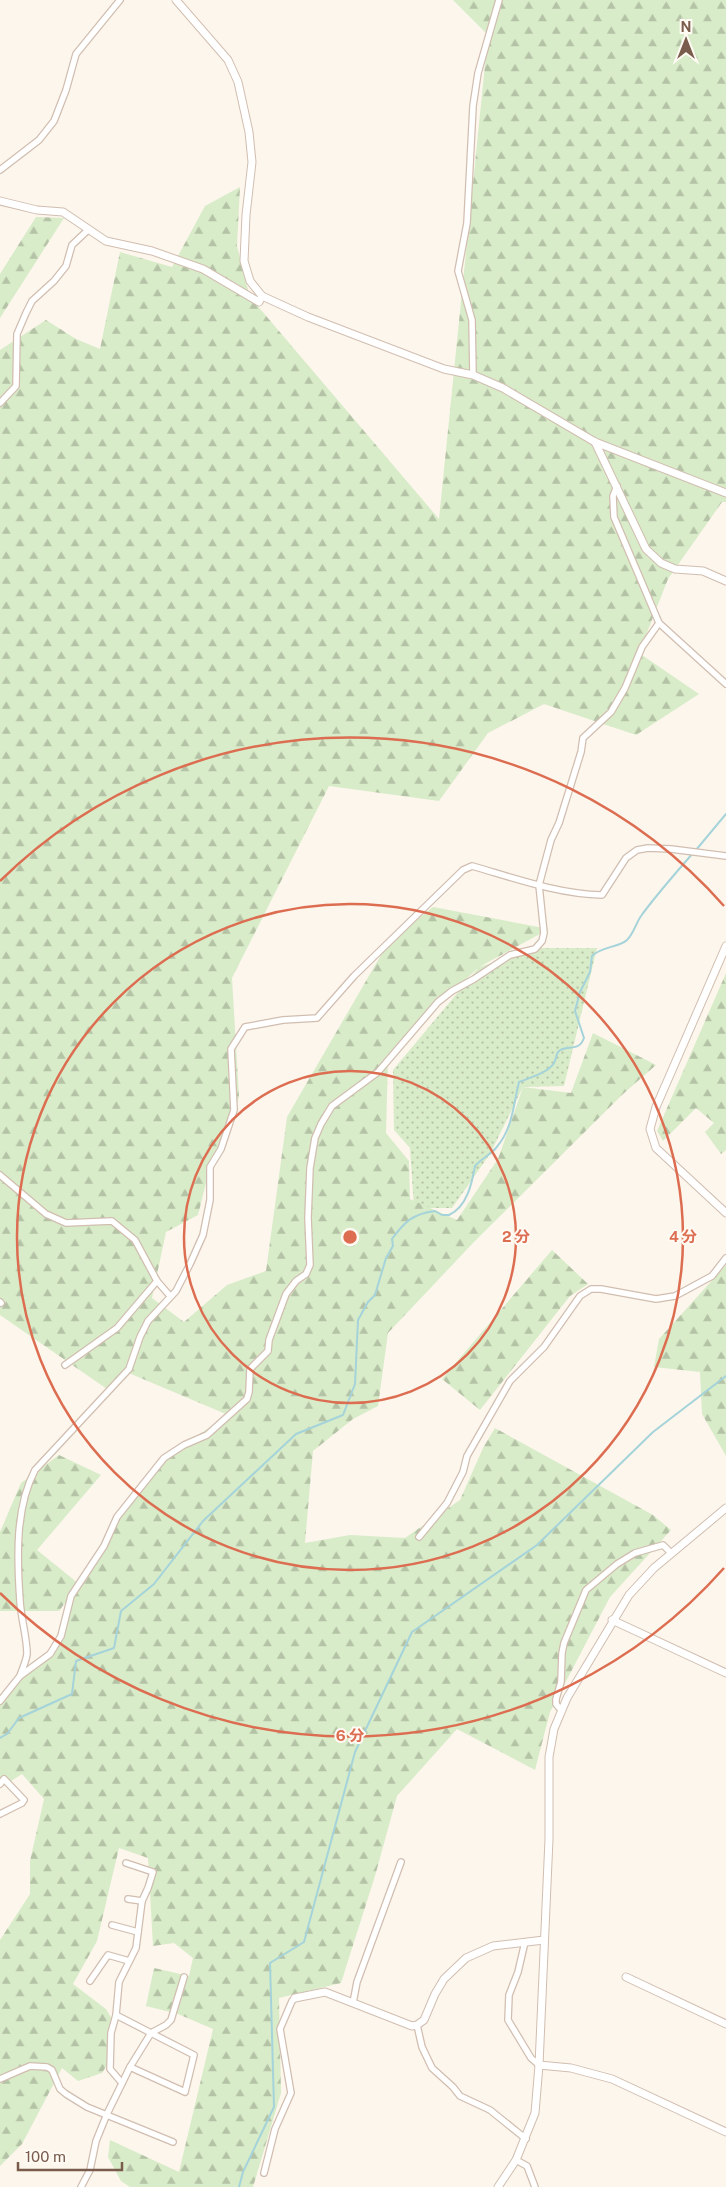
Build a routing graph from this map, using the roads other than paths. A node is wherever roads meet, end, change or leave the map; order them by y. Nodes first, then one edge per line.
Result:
1 (120, 0) edge
2 (176, 0) edge
3 (499, 0) edge
4 (0, 170) edge
5 (0, 201) edge
6 (88, 230) junction
7 (262, 296) junction
8 (473, 375) junction
9 (0, 403) edge
10 (595, 442) junction
11 (617, 485) junction
12 (726, 492) edge
13 (726, 581) edge
14 (659, 623) junction
15 (726, 684) edge
16 (726, 856) edge
17 (539, 885) junction
18 (726, 946) edge
19 (0, 1175) edge
20 (726, 1213) edge
21 (726, 1258) edge
22 (157, 1281) junction
23 (170, 1296) junction
24 (65, 1365) dead end
25 (726, 1508) edge
26 (419, 1537) dead end
27 (671, 1553) junction
28 (612, 1620) junction
29 (726, 1673) edge
30 (20, 1676) junction
31 (0, 1701) edge
32 (561, 1710) junction
33 (0, 1784) edge
34 (0, 1814) edge
35 (401, 1862) dead end
36 (126, 1863) dead end
37 (128, 1898) dead end
38 (142, 1901) junction
39 (112, 1925) dead end
40 (138, 1932) junction
41 (544, 1940) junction
42 (525, 1942) junction
43 (128, 1960) junction
44 (184, 1977) dead end
45 (626, 1977) dead end
46 (90, 1981) dead end
47 (295, 1998) joint
48 (353, 2003) junction
49 (116, 2015) junction
50 (726, 2024) edge
51 (417, 2025) junction
52 (151, 2033) junction
53 (539, 2066) junction
54 (130, 2067) junction
55 (0, 2079) edge
56 (122, 2083) junction
57 (107, 2114) junction
58 (726, 2132) edge
59 (526, 2139) junction
60 (173, 2142) dead end
61 (516, 2160) junction
62 (264, 2173) dead end
63 (81, 2187) edge
64 (498, 2187) edge
65 (535, 2187) edge

1 - 4 street
2 - 7 street
3 - 8 street
5 - 6 street
6 - 7 street
6 - 9 street
7 - 8 street
8 - 10 street
10 - 11 street
10 - 12 street
11 - 13 street
11 - 14 street
14 - 15 street
14 - 17 street
16 - 17 street
17 - 23 street
17 - 30 street
18 - 20 street
19 - 22 street
21 - 26 street
22 - 23 street
22 - 24 street
23 - 30 street
25 - 27 street
27 - 28 street
27 - 32 street
28 - 29 street
28 - 32 street
30 - 31 street
32 - 41 street
33 - 34 street
35 - 48 street
36 - 38 street
37 - 38 street
38 - 40 street
39 - 40 street
40 - 43 street
41 - 42 street
41 - 53 street
42 - 51 street
42 - 53 street
43 - 46 street
43 - 49 street
44 - 52 street
45 - 50 street
47 - 48 street
47 - 62 street
48 - 51 street
49 - 52 street
49 - 56 street
51 - 59 street
52 - 54 street
52 - 54 street
53 - 58 street
53 - 59 street
54 - 56 street
55 - 57 street
56 - 57 street
57 - 60 street
57 - 63 street
59 - 61 street
61 - 64 street
61 - 65 street

